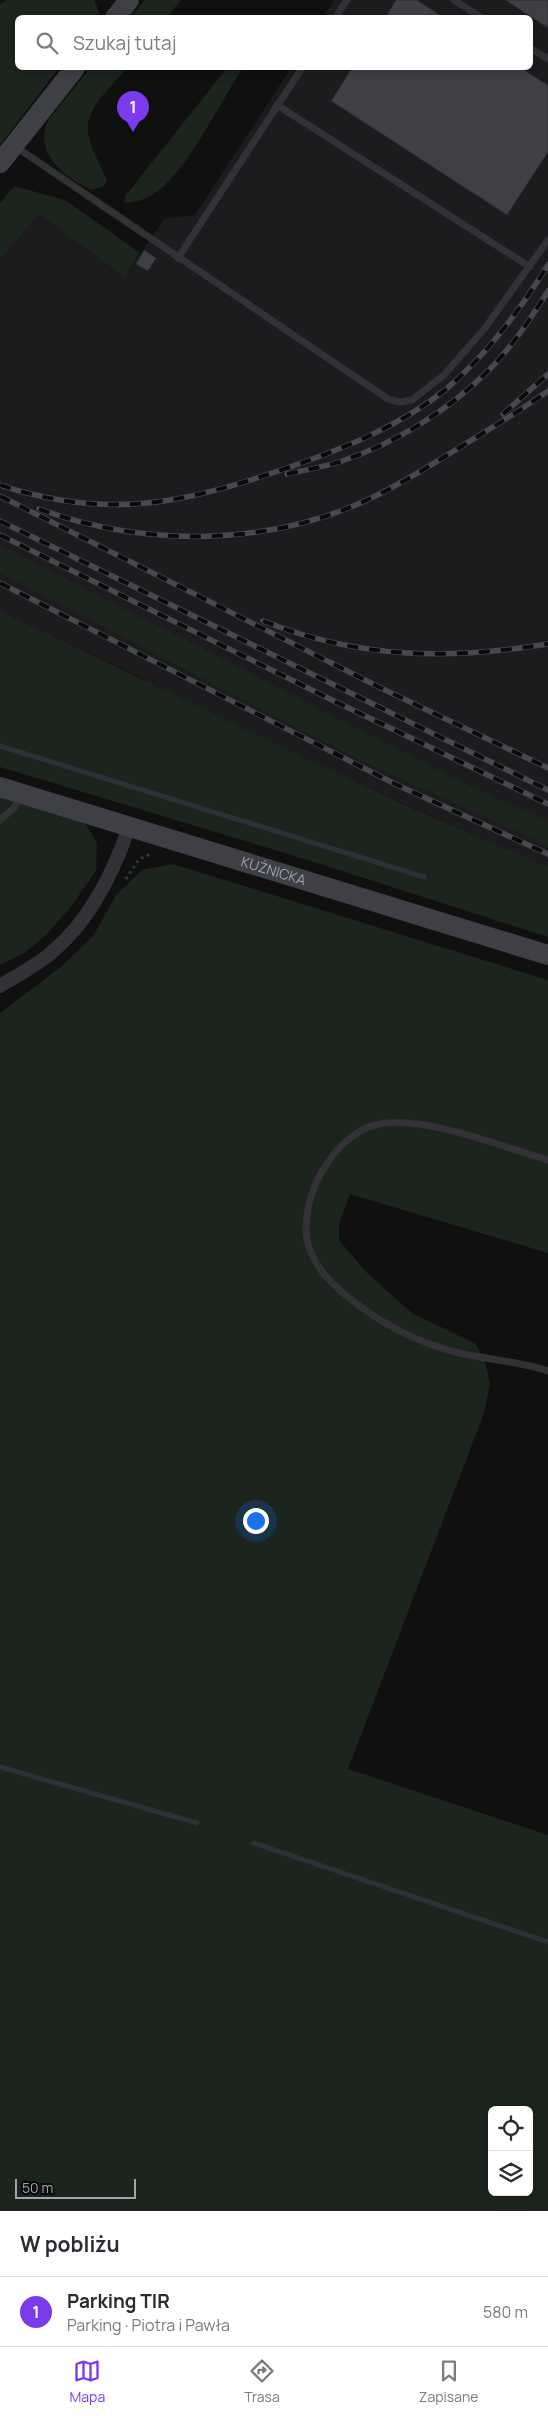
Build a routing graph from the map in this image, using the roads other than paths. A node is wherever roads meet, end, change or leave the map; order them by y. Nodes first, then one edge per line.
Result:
1 (347, 0) edge
2 (454, 0) edge
3 (338, 15) edge
4 (477, 15) edge
5 (533, 50) edge
6 (548, 59) edge
7 (74, 70) edge
8 (301, 70) edge
9 (277, 105) junction
10 (14, 146) junction
11 (0, 163) edge
12 (548, 240) edge
13 (178, 258) junction
14 (530, 268) junction
15 (0, 787) edge
16 (21, 794) junction
17 (0, 820) edge
18 (129, 827) junction
19 (548, 955) edge
20 (0, 986) edge
21 (548, 1160) edge
22 (548, 1371) edge

1 - 3 lane
2 - 4 lane
5 - 6 lane
7 - 10 street
8 - 9 lane
9 - 13 lane
9 - 14 lane
10 - 11 street
10 - 13 lane
12 - 14 lane
13 - 14 lane
15 - 16 street, KUŹNICKA
16 - 17 lane
16 - 18 street, KUŹNICKA
18 - 19 street, KUŹNICKA
18 - 20 street
21 - 22 lane

